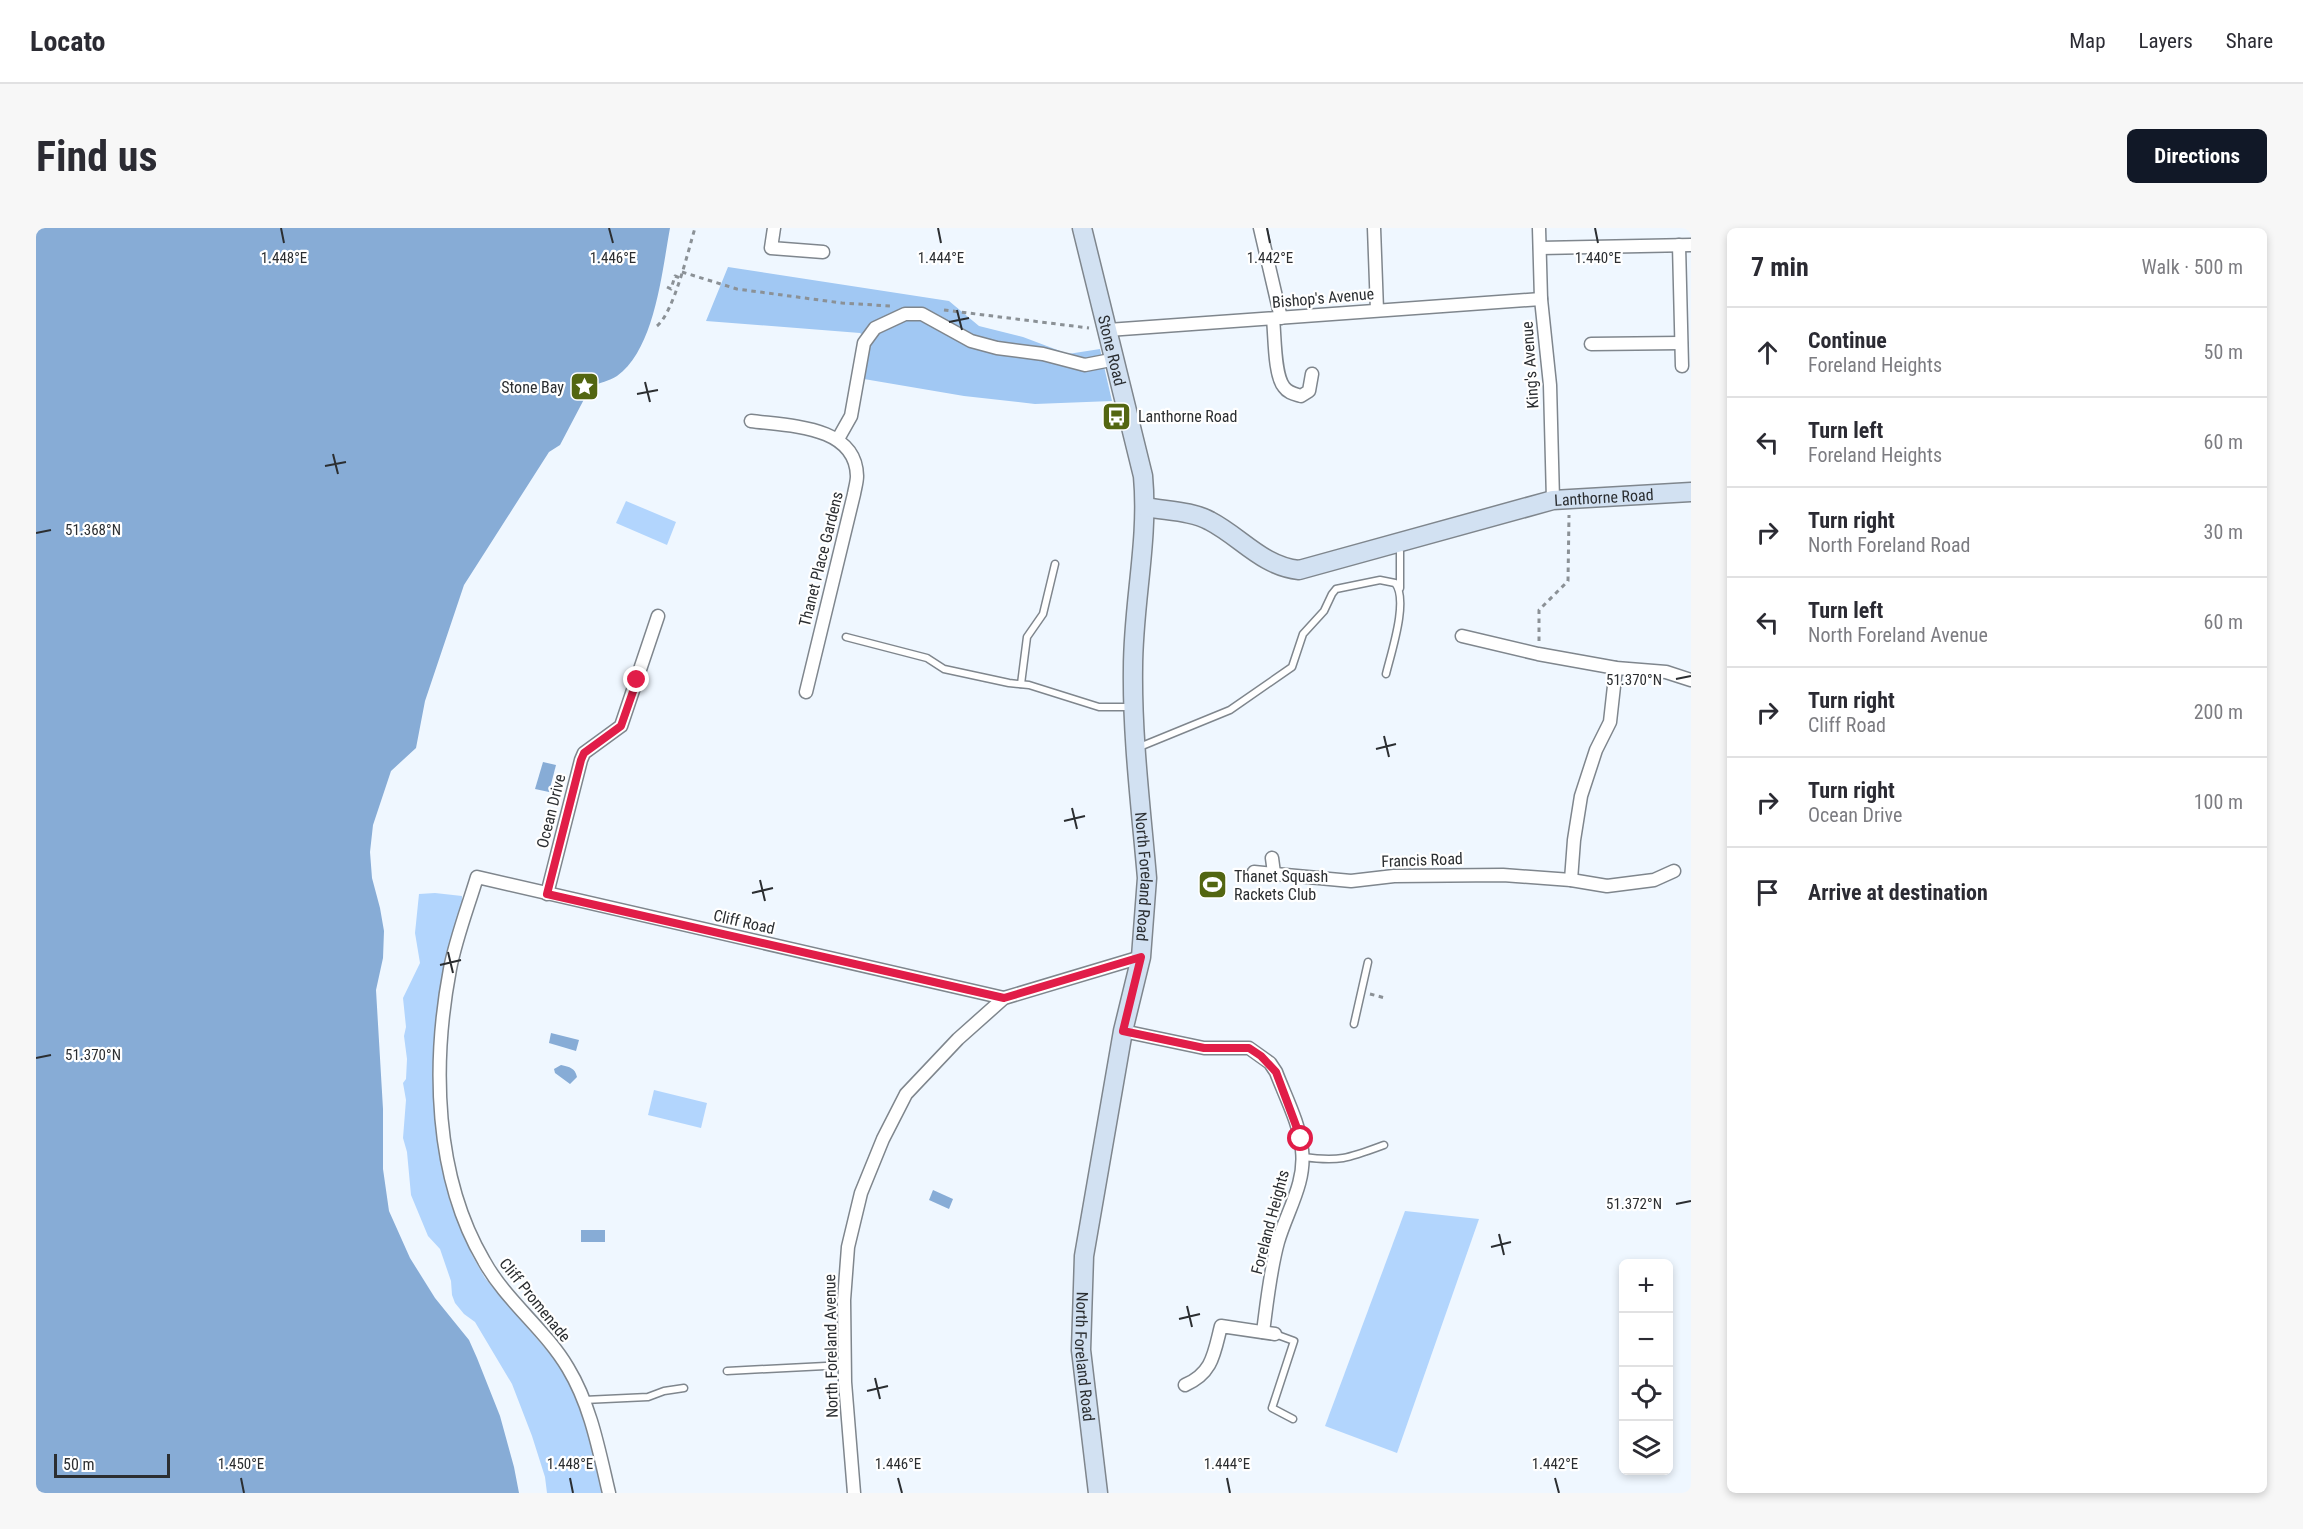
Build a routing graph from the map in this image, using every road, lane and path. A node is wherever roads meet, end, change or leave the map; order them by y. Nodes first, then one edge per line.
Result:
1 (695, 228) edge
2 (774, 228) edge
3 (1082, 228) edge
4 (1260, 228) edge
5 (1374, 228) edge
6 (1539, 228) edge
7 (1685, 245) edge
8 (1540, 248) junction
9 (824, 252) dead end
10 (682, 272) junction
11 (680, 278) junction
12 (667, 288) dead end
13 (1542, 299) junction
14 (893, 306) dead end
15 (942, 310) dead end
16 (1377, 310) junction
17 (1277, 319) junction
18 (657, 326) dead end
19 (1108, 330) junction
20 (1681, 343) junction
21 (1591, 344) dead end
22 (1116, 359) junction
23 (1682, 366) dead end
24 (1312, 374) dead end
25 (751, 421) dead end
26 (837, 439) junction
27 (1691, 492) edge
28 (1561, 499) junction
29 (1146, 507) junction
30 (1397, 543) junction
31 (1055, 564) dead end
32 (1400, 588) junction
33 (658, 616) dead end
34 (1462, 636) dead end
35 (846, 637) dead end
36 (1539, 654) junction
37 (1616, 668) junction
38 (1386, 674) dead end
39 (1691, 680) edge
40 (1021, 684) junction
41 (806, 692) dead end
42 (1134, 707) junction
43 (1137, 748) junction
44 (1272, 858) dead end
45 (1254, 872) dead end
46 (1674, 872) dead end
47 (1274, 873) junction
48 (477, 877) joint
49 (1571, 880) junction
50 (547, 894) junction
51 (1141, 957) junction
52 (1368, 962) dead end
53 (1362, 992) junction
54 (1004, 998) junction
55 (1385, 998) dead end
56 (1354, 1024) dead end
57 (1123, 1031) junction
58 (1384, 1145) dead end
59 (1302, 1157) junction
60 (1269, 1333) junction
61 (845, 1365) junction
62 (727, 1371) dead end
63 (1185, 1385) dead end
64 (684, 1389) dead end
65 (584, 1400) junction
66 (1293, 1419) dead end
67 (609, 1493) edge
68 (854, 1493) edge
69 (1098, 1493) edge

1 - 10 path
2 - 9 street
3 - 19 main road, Stone Road
4 - 17 street
5 - 16 street
6 - 8 street, King's Avenue
7 - 8 street
7 - 20 street
8 - 13 street, King's Avenue
10 - 11 path
10 - 14 path
11 - 12 path
11 - 18 path
13 - 16 street, Bishop's Avenue
13 - 28 street, King's Avenue
15 - 19 path
16 - 17 street, Bishop's Avenue
17 - 19 street, Bishop's Avenue
17 - 24 street
19 - 22 main road, Stone Road
20 - 21 street
20 - 23 street
22 - 26 street
22 - 29 main road, Stone Road
25 - 26 street
26 - 41 street, Thanet Place Gardens
27 - 28 main road, Lanthorne Road
28 - 30 main road, Lanthorne Road
28 - 36 path
29 - 30 main road, Lanthorne Road
29 - 42 main road, North Foreland Road
30 - 32 lane
31 - 40 lane
32 - 38 lane
32 - 43 lane
33 - 50 street, Ocean Drive
34 - 36 street
35 - 40 lane
36 - 37 street
37 - 39 street
37 - 49 street
40 - 42 lane
42 - 43 main road, North Foreland Road
43 - 51 main road, North Foreland Road
44 - 47 street
45 - 47 street, Francis Road
46 - 49 street, Francis Road
47 - 49 street, Francis Road
48 - 50 street, Cliff Road
48 - 65 street, Cliff Promenade
50 - 54 street, Cliff Road
51 - 54 street, North Foreland Avenue
51 - 57 main road, North Foreland Road
52 - 53 lane
53 - 55 path
53 - 56 lane
54 - 61 street, North Foreland Avenue
57 - 59 street, Foreland Heights
57 - 69 main road, North Foreland Road
58 - 59 lane
59 - 60 street, Foreland Heights
60 - 63 street
60 - 66 lane
61 - 62 lane
61 - 68 street, North Foreland Avenue
64 - 65 lane
65 - 67 street, Cliff Promenade

